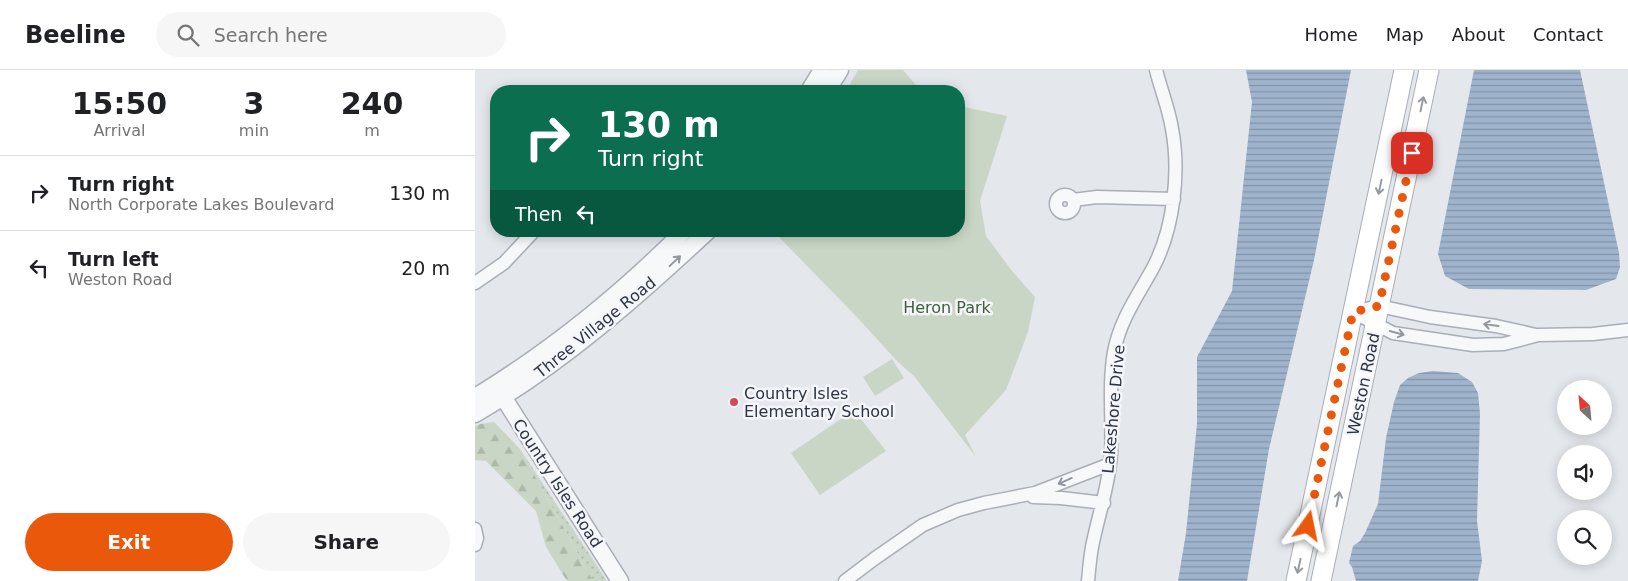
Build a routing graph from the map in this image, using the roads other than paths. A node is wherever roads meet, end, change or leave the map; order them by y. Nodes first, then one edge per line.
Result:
1 (822, 70) edge
2 (840, 70) edge
3 (1156, 70) edge
4 (1404, 70) edge
5 (1429, 70) edge
6 (813, 85) edge
7 (831, 85) edge
8 (1174, 199) junction
9 (1073, 200) dead end
10 (528, 237) edge
11 (678, 237) edge
12 (701, 237) edge
13 (475, 283) edge
14 (1353, 312) junction
15 (1377, 315) junction
16 (1628, 330) edge
17 (1538, 335) junction
18 (499, 391) junction
19 (475, 397) edge
20 (475, 414) edge
21 (1110, 464) junction
22 (1020, 497) junction
23 (1103, 503) junction
24 (475, 529) edge
25 (475, 545) edge
26 (620, 581) edge
27 (845, 581) edge
28 (1088, 581) edge
29 (1296, 581) edge
30 (1321, 581) edge

1 - 6 street
2 - 7 street
3 - 8 street, Lakeshore Drive
4 -> 14 main road, Weston Road
15 -> 5 main road, Weston Road
8 - 9 street
8 - 21 street, Lakeshore Drive
10 - 13 street
11 - 18 street, Three Village Road
18 -> 12 street, Three Village Road
14 - 15 street
14 - 15 street
14 -> 29 main road, Weston Road
17 -> 15 street
15 -> 17 street
30 -> 15 main road, Weston Road
16 - 17 street
18 - 19 street, Three Village Road
18 - 20 street, Three Village Road
18 - 26 street, Country Isles Road
21 -> 22 street
21 - 23 street, Lakeshore Drive
22 - 23 street
22 - 27 street
23 - 28 street, Lakeshore Drive
24 - 25 street

